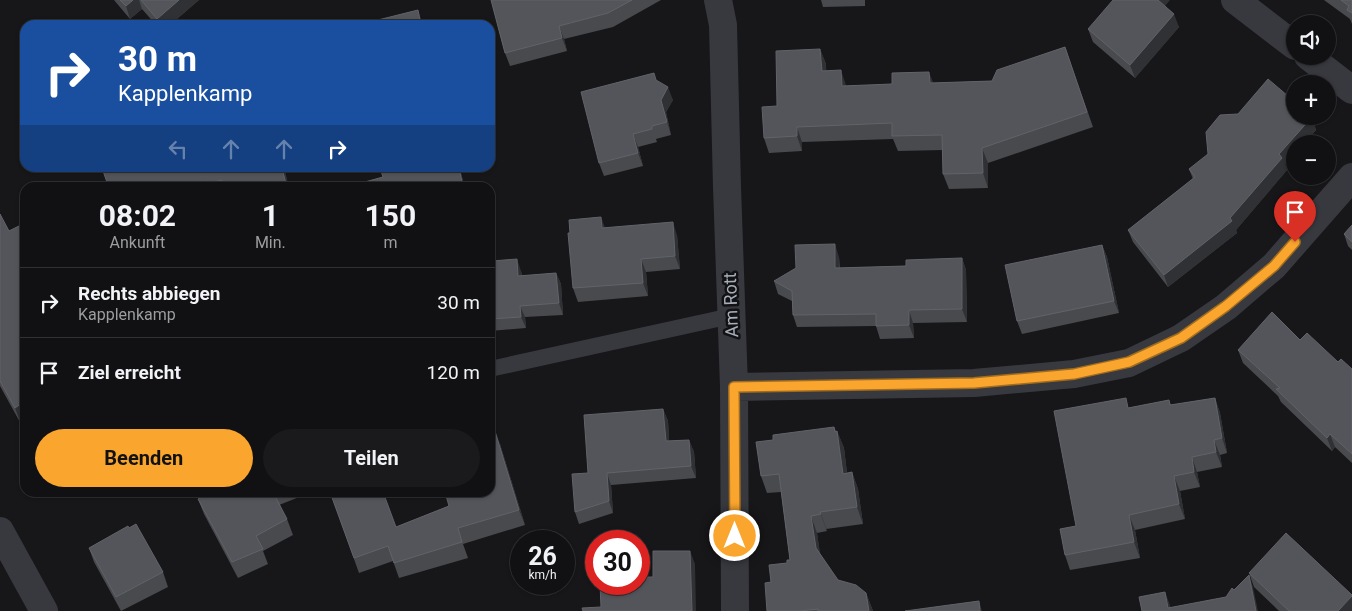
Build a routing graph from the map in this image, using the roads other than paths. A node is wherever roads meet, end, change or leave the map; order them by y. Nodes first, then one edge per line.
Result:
1 (718, 0) edge
2 (1235, 0) edge
3 (1286, 39) edge
4 (1320, 65) edge
5 (1352, 90) edge
6 (1352, 177) edge
7 (731, 316) junction
8 (495, 368) edge
9 (734, 387) junction
10 (0, 531) edge
11 (44, 611) edge
12 (735, 611) edge

1 - 7 street, Am Rott
2 - 3 street
4 - 5 street
6 - 9 street
7 - 8 lane
7 - 9 street, Am Rott
9 - 12 street, Am Rott
10 - 11 street

